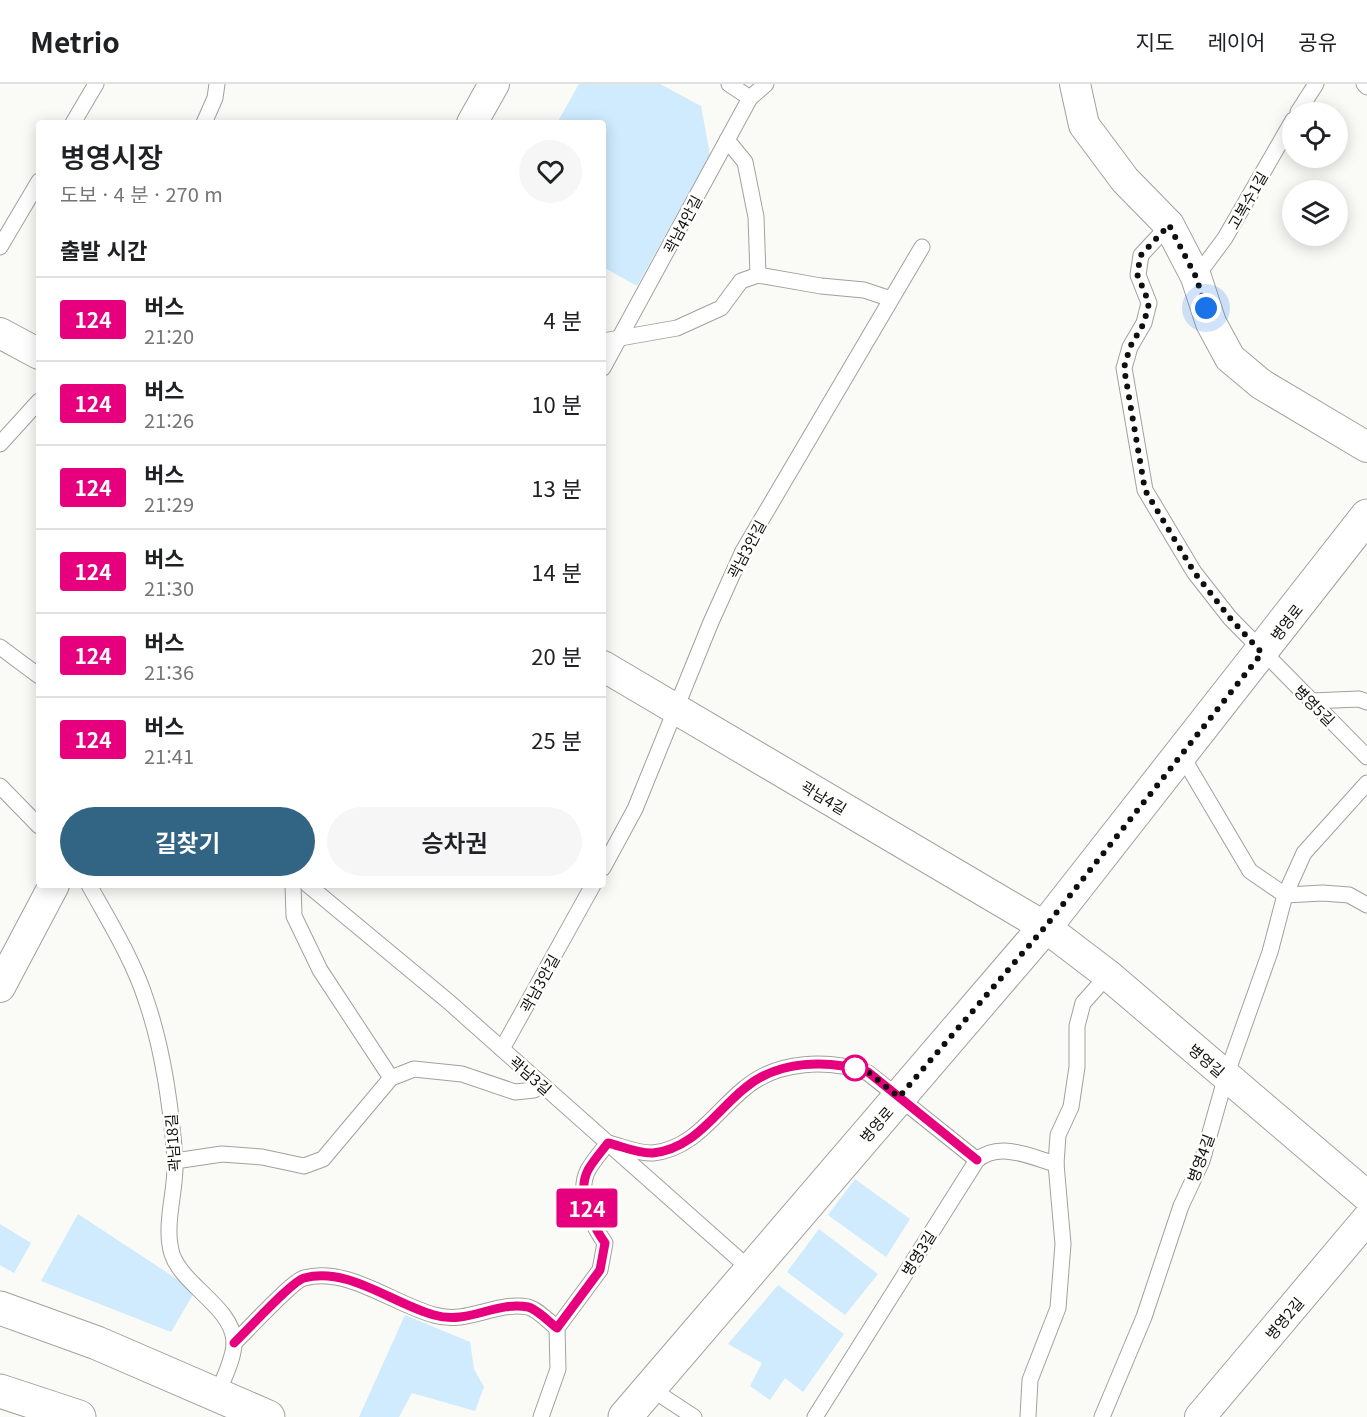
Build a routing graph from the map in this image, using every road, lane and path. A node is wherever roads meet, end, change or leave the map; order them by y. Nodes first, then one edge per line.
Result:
1 (96, 84) edge
2 (217, 84) edge
3 (494, 84) edge
4 (729, 84) edge
5 (766, 84) edge
6 (1075, 84) edge
7 (1316, 84) edge
8 (750, 98) junction
9 (1304, 102) edge
10 (75, 120) edge
11 (205, 120) edge
12 (474, 120) edge
13 (1282, 139) edge
14 (727, 140) junction
15 (36, 186) edge
16 (1169, 225) junction
17 (0, 247) edge
18 (922, 247) dead end
19 (758, 275) junction
20 (1196, 277) junction
21 (891, 299) junction
22 (0, 333) edge
23 (621, 337) junction
24 (606, 340) edge
25 (36, 352) edge
26 (606, 363) edge
27 (36, 405) edge
28 (0, 444) edge
29 (1367, 447) edge
30 (1367, 516) edge
31 (0, 647) edge
32 (1262, 653) junction
33 (606, 668) edge
34 (36, 674) edge
35 (1311, 701) junction
36 (1367, 702) edge
37 (677, 710) junction
38 (1182, 756) junction
39 (1367, 757) edge
40 (1367, 783) edge
41 (0, 786) edge
42 (36, 823) edge
43 (606, 863) edge
44 (52, 888) edge
45 (91, 888) edge
46 (293, 888) edge
47 (312, 888) edge
48 (591, 888) edge
49 (1285, 895) junction
50 (1367, 905) edge
51 (1045, 927) junction
52 (1108, 975) junction
53 (0, 987) edge
54 (502, 1049) junction
55 (1226, 1076) junction
56 (391, 1078) junction
57 (542, 1084) junction
58 (899, 1097) junction
59 (608, 1143) junction
60 (977, 1160) junction
61 (175, 1161) junction
62 (1056, 1164) junction
63 (1367, 1196) edge
64 (1367, 1219) edge
65 (751, 1270) junction
66 (0, 1308) edge
67 (557, 1328) junction
68 (234, 1343) junction
69 (650, 1388) junction
70 (0, 1391) edge
71 (219, 1393) junction
72 (79, 1417) edge
73 (268, 1417) edge
74 (541, 1417) edge
75 (625, 1417) edge
76 (694, 1417) edge
77 (815, 1417) edge
78 (1028, 1417) edge
79 (1102, 1417) edge
80 (1200, 1417) edge

1 - 10 lane
2 - 11 lane
3 - 12 street
4 - 8 lane
5 - 8 lane, 곽남4안길
6 - 16 street
7 - 9 lane
8 - 14 lane, 곽남4안길
13 - 20 lane, 고복수1길
14 - 19 lane
14 - 23 lane, 곽남4안길
15 - 17 lane
16 - 20 street
16 - 32 lane, 병영5길
18 - 21 lane, 곽남3안길
19 - 21 lane
19 - 23 lane
20 - 29 street
21 - 37 lane, 곽남3안길
22 - 25 street
23 - 24 lane
23 - 26 lane, 곽남4안길
27 - 28 lane
30 - 32 street, 병영로
31 - 34 lane
32 - 35 lane, 병영5길
32 - 38 street, 병영로
33 - 37 street, 곽남4길
35 - 36 lane
35 - 39 lane, 병영5길
37 - 43 lane, 곽남3안길
37 - 51 street, 곽남4길
38 - 49 lane
38 - 51 street, 병영로
40 - 49 lane, 병영4길
41 - 42 lane
44 - 53 street
45 - 61 lane, 곽남18길
46 - 56 lane
47 - 54 lane, 곽남3길
48 - 54 lane, 곽남3안길
49 - 50 lane
49 - 55 lane, 병영4길
51 - 52 street, 병영길
51 - 58 street, 병영로
52 - 55 street, 병영길
52 - 62 lane
54 - 57 lane, 곽남3길
55 - 63 street, 병영길
55 - 79 lane, 병영4길
56 - 57 lane
56 - 61 lane
57 - 59 lane, 곽남3길
58 - 59 lane
58 - 60 lane
58 - 65 street, 병영로
59 - 65 lane, 곽남3길
59 - 67 lane
60 - 62 lane
60 - 77 lane, 병영3길
61 - 68 lane, 곽남18길
62 - 78 lane
64 - 80 street, 병영2길
65 - 69 street, 병영로
66 - 71 street
67 - 68 lane
67 - 74 lane
68 - 71 lane
69 - 75 street, 병영로
69 - 76 lane
70 - 72 street
71 - 73 street

